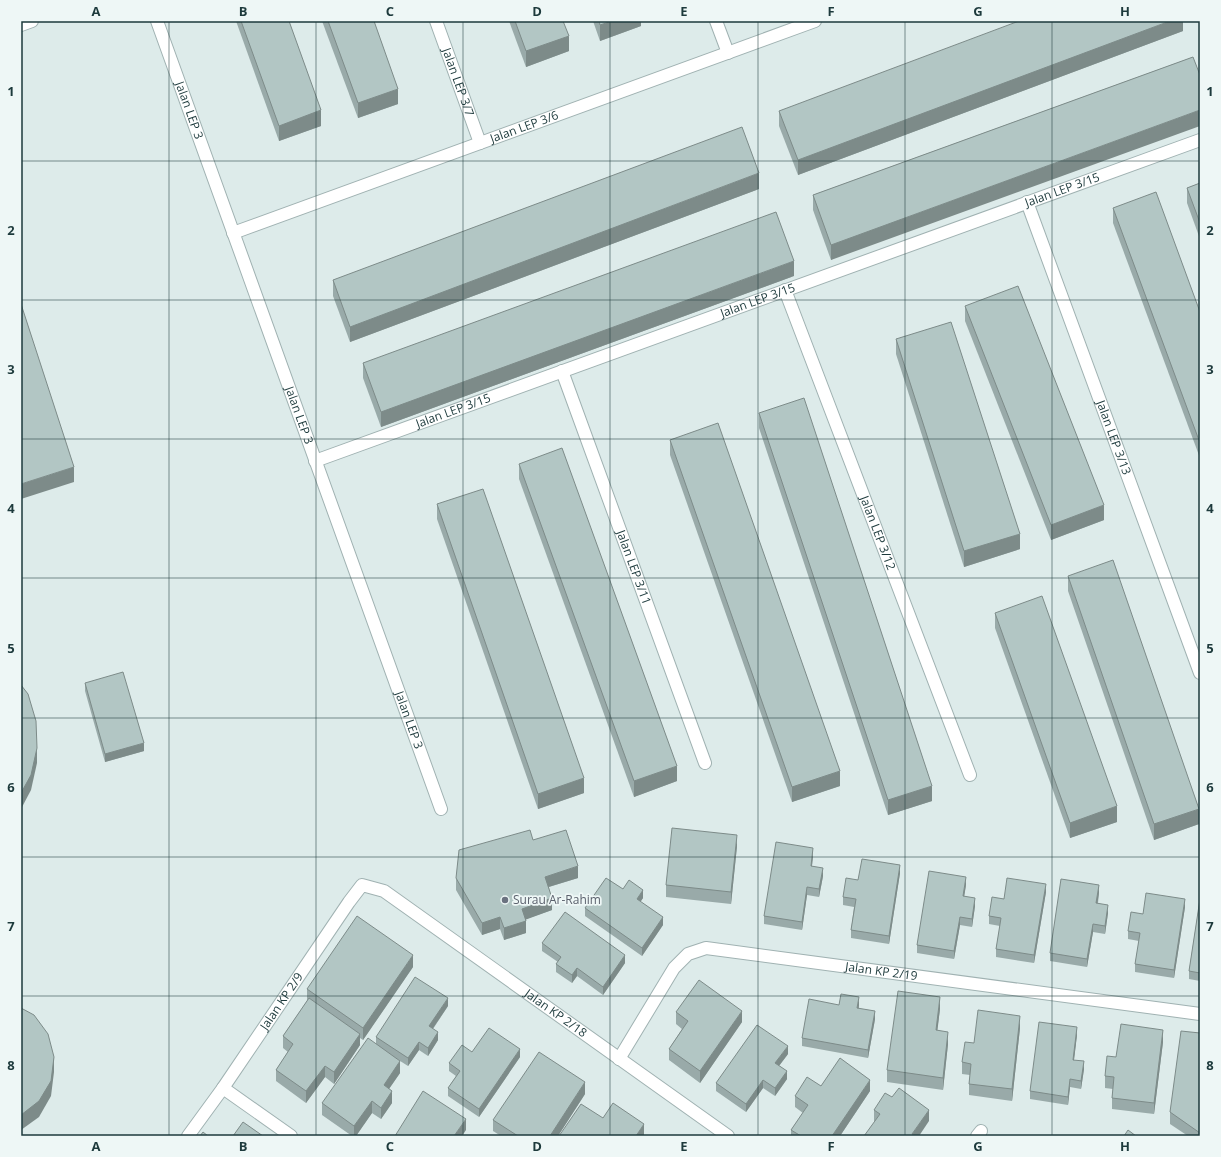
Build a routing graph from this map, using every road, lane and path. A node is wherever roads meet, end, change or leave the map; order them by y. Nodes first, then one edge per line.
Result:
1 (32, 21) edge
2 (157, 21) edge
3 (436, 21) edge
4 (716, 21) edge
5 (815, 21) edge
6 (21, 25) edge
7 (728, 53) junction
8 (1200, 140) edge
9 (480, 143) junction
10 (1027, 202) junction
11 (233, 233) junction
12 (786, 290) junction
13 (562, 371) junction
14 (315, 461) junction
15 (1200, 673) edge
16 (705, 763) dead end
17 (970, 775) dead end
18 (441, 809) dead end
19 (384, 891) joint
20 (1200, 1014) edge
21 (619, 1059) junction
22 (223, 1088) junction
23 (188, 1136) edge
24 (291, 1136) edge
25 (728, 1136) edge

1 - 6 street
2 - 11 street, Jalan LEP 3
3 - 9 street, Jalan LEP 3/7
4 - 7 street
5 - 7 street, Jalan LEP 3/6
7 - 9 street, Jalan LEP 3/6
8 - 10 street, Jalan LEP 3/15
9 - 11 street, Jalan LEP 3/6
10 - 12 street, Jalan LEP 3/15
10 - 15 street, Jalan LEP 3/13
11 - 14 street, Jalan LEP 3
12 - 13 street, Jalan LEP 3/15
12 - 17 street, Jalan LEP 3/12
13 - 14 street, Jalan LEP 3/15
13 - 16 street, Jalan LEP 3/11
14 - 18 street, Jalan LEP 3
19 - 21 street, Jalan KP 2/18
19 - 22 street, Jalan KP 2/9
20 - 21 street, Jalan KP 2/19
21 - 25 street, Jalan KP 2/18
22 - 23 street, Jalan KP 2/9
22 - 24 street

